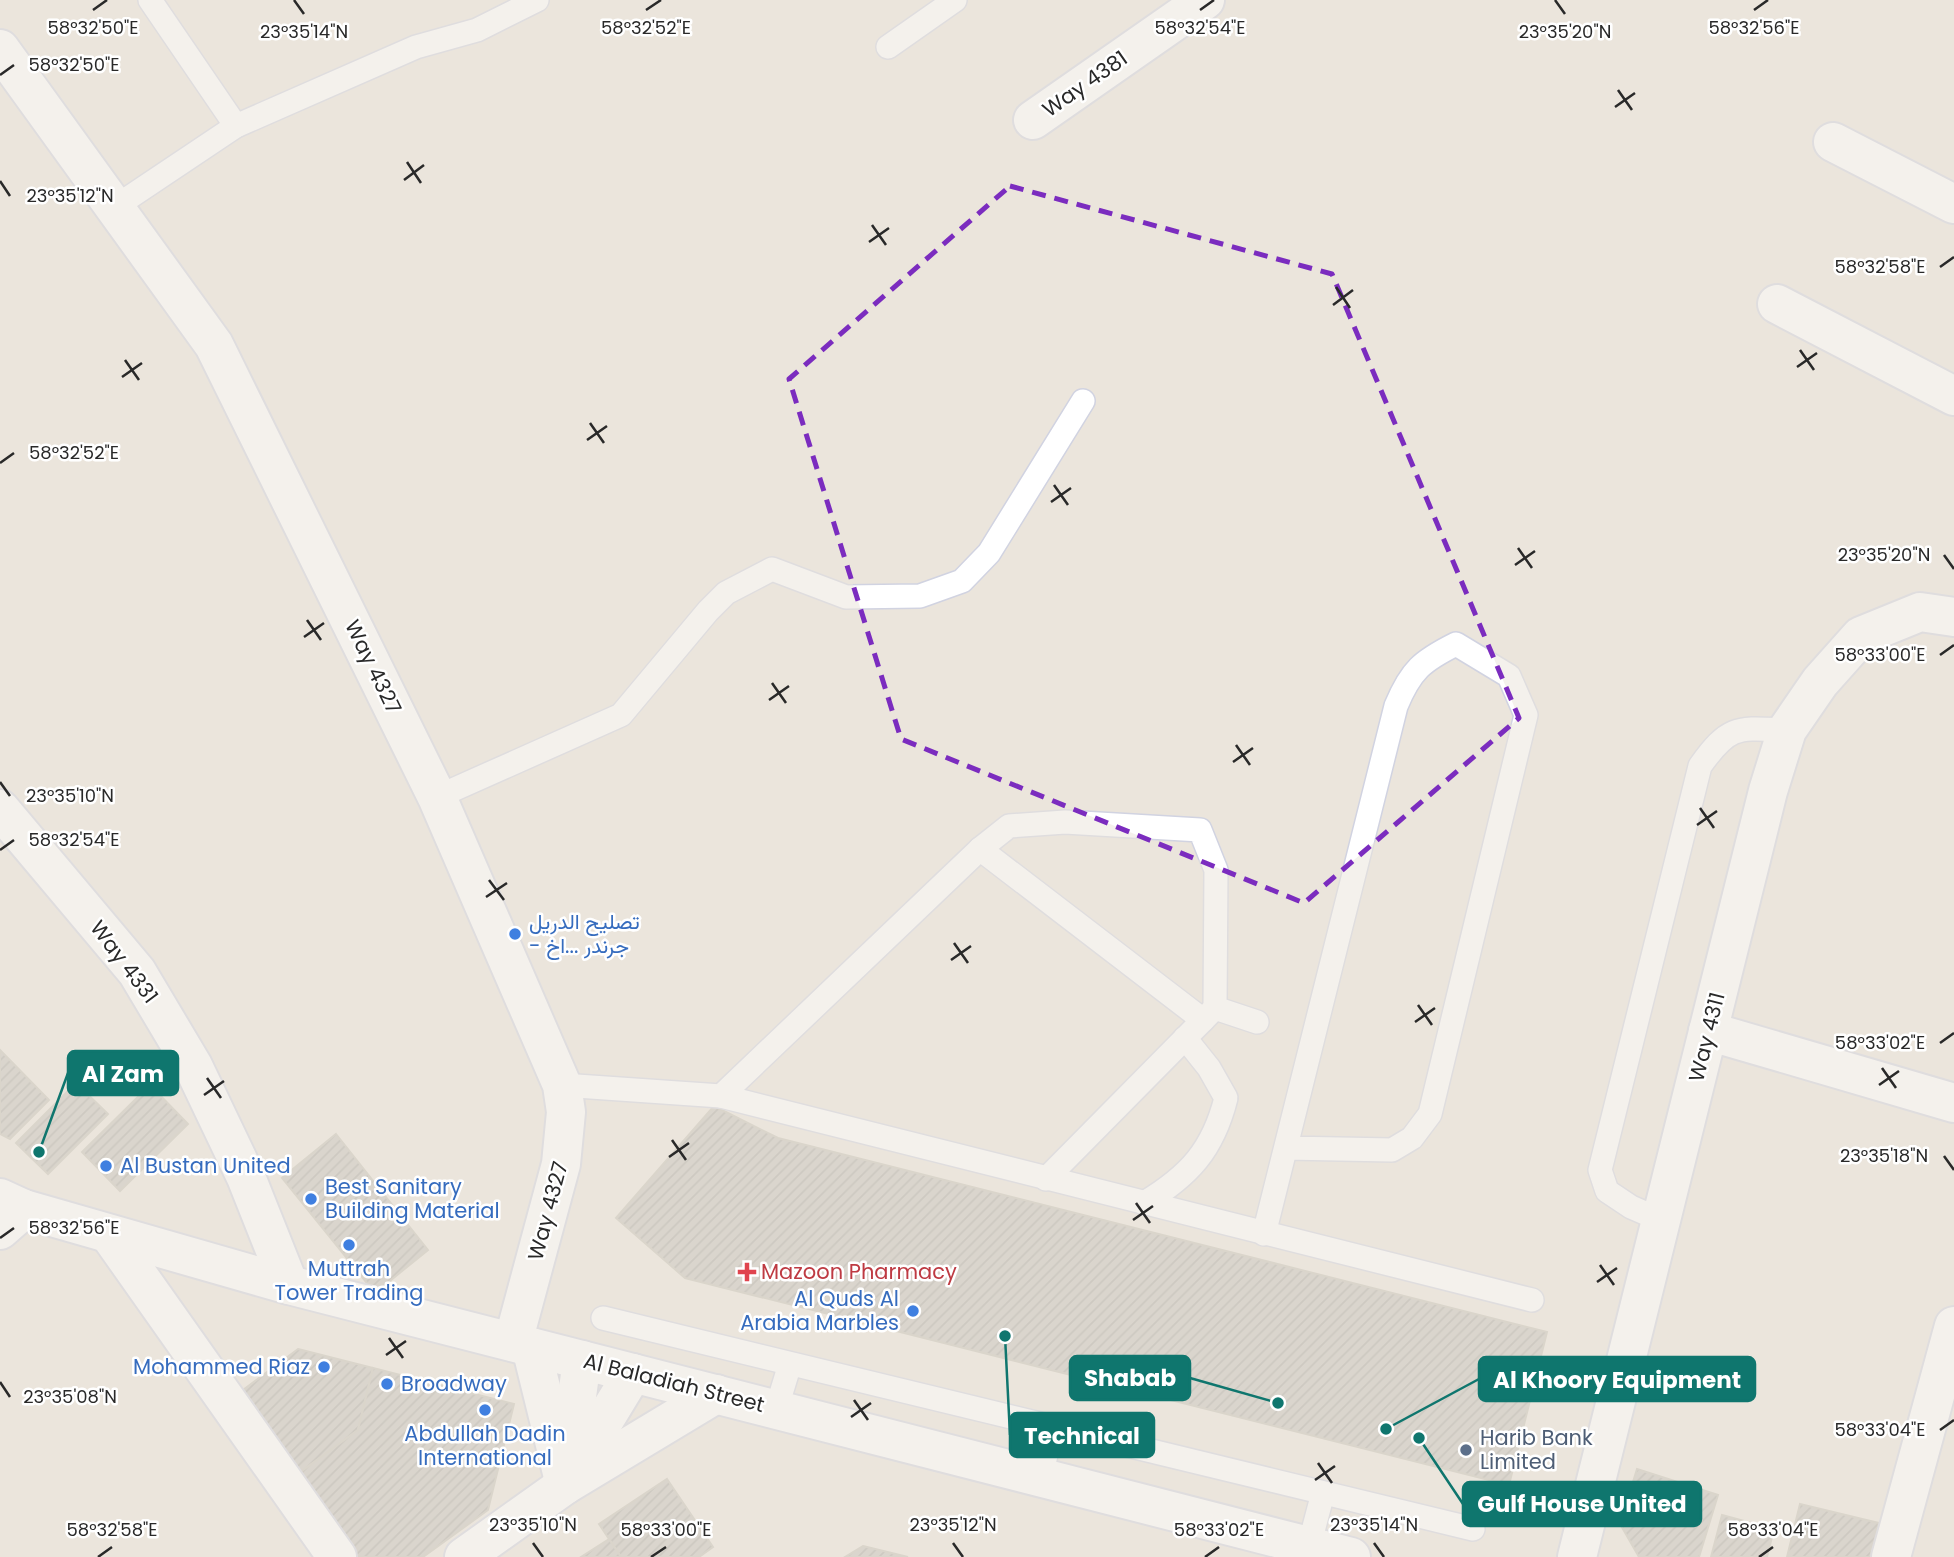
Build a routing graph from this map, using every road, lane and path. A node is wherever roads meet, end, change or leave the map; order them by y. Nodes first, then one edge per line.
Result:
1 (150, 0) edge
2 (537, 0) edge
3 (955, 0) edge
4 (1205, 0) edge
5 (888, 47) dead end
6 (0, 49) edge
7 (1033, 120) dead end
8 (236, 126) junction
9 (1833, 142) dead end
10 (1954, 204) edge
11 (115, 207) junction
12 (1777, 304) dead end
13 (1954, 396) edge
14 (1083, 401) dead end
15 (1954, 617) edge
16 (1787, 730) junction
17 (437, 797) junction
18 (0, 809) edge
19 (980, 849) junction
20 (1209, 1014) junction
21 (1257, 1022) dead end
22 (1708, 1031) junction
23 (1185, 1038) junction
24 (562, 1085) junction
25 (721, 1096) junction
26 (1954, 1103) edge
27 (1286, 1148) junction
28 (1046, 1179) junction
29 (1144, 1203) junction
30 (8, 1212) edge
31 (1661, 1220) junction
32 (109, 1234) junction
33 (1264, 1234) junction
34 (289, 1285) junction
35 (1532, 1300) dead end
36 (603, 1318) dead end
37 (1954, 1326) edge
38 (522, 1345) junction
39 (582, 1360) junction
40 (790, 1364) junction
41 (633, 1373) junction
42 (716, 1394) junction
43 (776, 1410) junction
44 (1052, 1428) junction
45 (1041, 1477) junction
46 (565, 1485) junction
47 (1323, 1493) junction
48 (1473, 1529) dead end
49 (1309, 1546) junction
50 (337, 1557) edge
51 (464, 1557) edge
52 (1351, 1557) edge
53 (1577, 1557) edge
54 (1891, 1557) edge

1 - 8 lane
2 - 8 lane
3 - 5 lane
4 - 7 street, Way 4381
6 - 11 street, Way 4327
8 - 11 lane
9 - 10 street
11 - 17 street, Way 4327
12 - 13 street
14 - 17 lane
15 - 16 street, Way 4311
16 - 22 street, Way 4311
16 - 31 lane
17 - 24 street, Way 4327
18 - 34 street, Way 4331
19 - 20 lane
19 - 20 lane
19 - 25 lane
20 - 21 lane
20 - 23 lane
22 - 26 street
22 - 31 street, Way 4311
23 - 28 lane
23 - 29 lane
24 - 25 lane
24 - 38 street, Way 4327
25 - 28 lane
27 - 27 lane
27 - 33 lane
28 - 29 lane
29 - 33 lane
30 - 32 street, Al Baladiah Street
31 - 53 street, Way 4311
32 - 34 street, Al Baladiah Street
32 - 50 street
33 - 35 lane
34 - 38 street, Al Baladiah Street
36 - 40 lane
37 - 54 street
38 - 39 street, Al Baladiah Street
38 - 46 street
39 - 41 street, Al Baladiah Street
39 - 46 street
40 - 43 lane
40 - 44 lane
41 - 42 street, Al Baladiah Street
41 - 46 street
42 - 43 street, Al Baladiah Street
42 - 46 street
43 - 45 street, Al Baladiah Street
44 - 45 lane
44 - 47 lane
45 - 49 street, Al Baladiah Street
46 - 51 street
47 - 48 lane
47 - 49 lane
49 - 52 street, Al Baladiah Street

